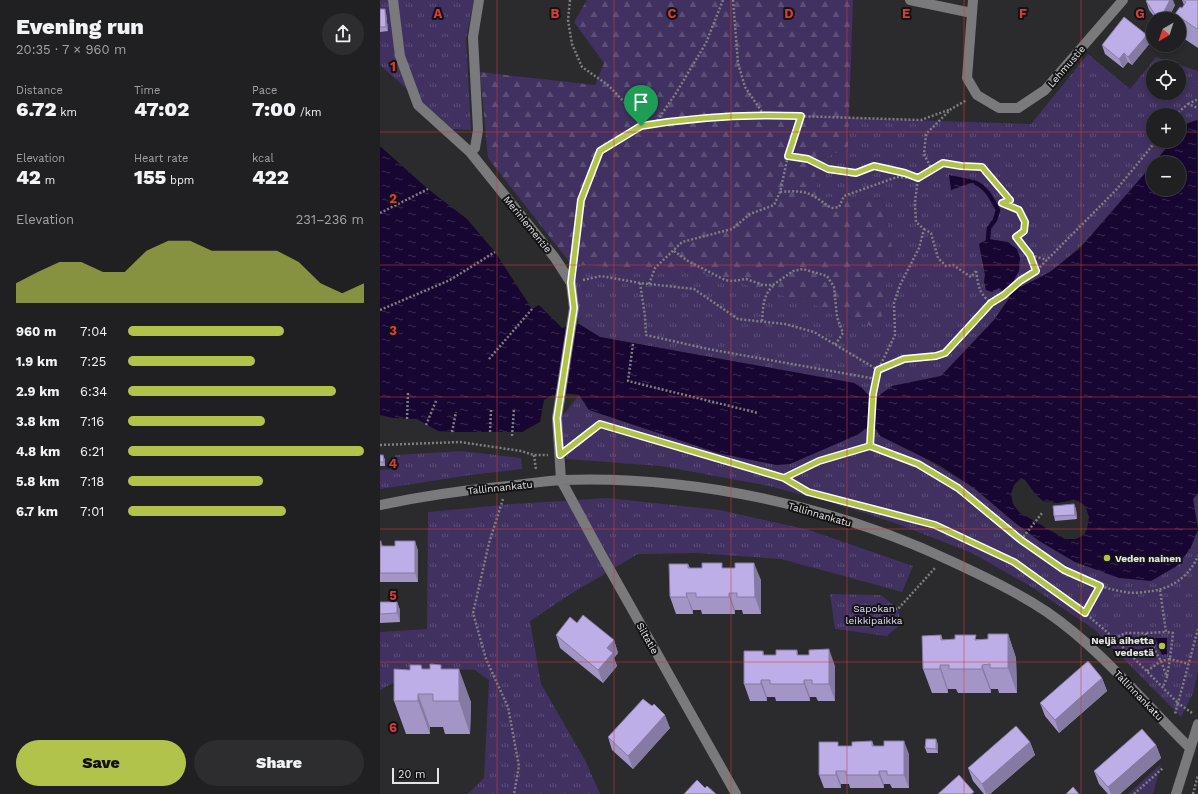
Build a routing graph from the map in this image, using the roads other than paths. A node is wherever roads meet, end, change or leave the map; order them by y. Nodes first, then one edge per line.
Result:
1 (393, 0) edge
2 (479, 0) edge
3 (910, 0) edge
4 (973, 0) edge
5 (1123, 0) edge
6 (972, 13) junction
7 (470, 152) junction
8 (561, 480) junction
9 (380, 505) edge
10 (1198, 724) edge
11 (1190, 748) junction
12 (736, 794) edge
13 (1176, 794) edge

1 - 7 street, Meriniementie
2 - 7 street
3 - 6 street
4 - 6 street, Lehmustie
5 - 6 street, Lehmustie
7 - 8 street, Meriniementie
8 - 9 street, Tallinnankatu
8 - 11 street, Tallinnankatu
8 - 12 street, Siltatie
10 - 11 street
11 - 13 street

